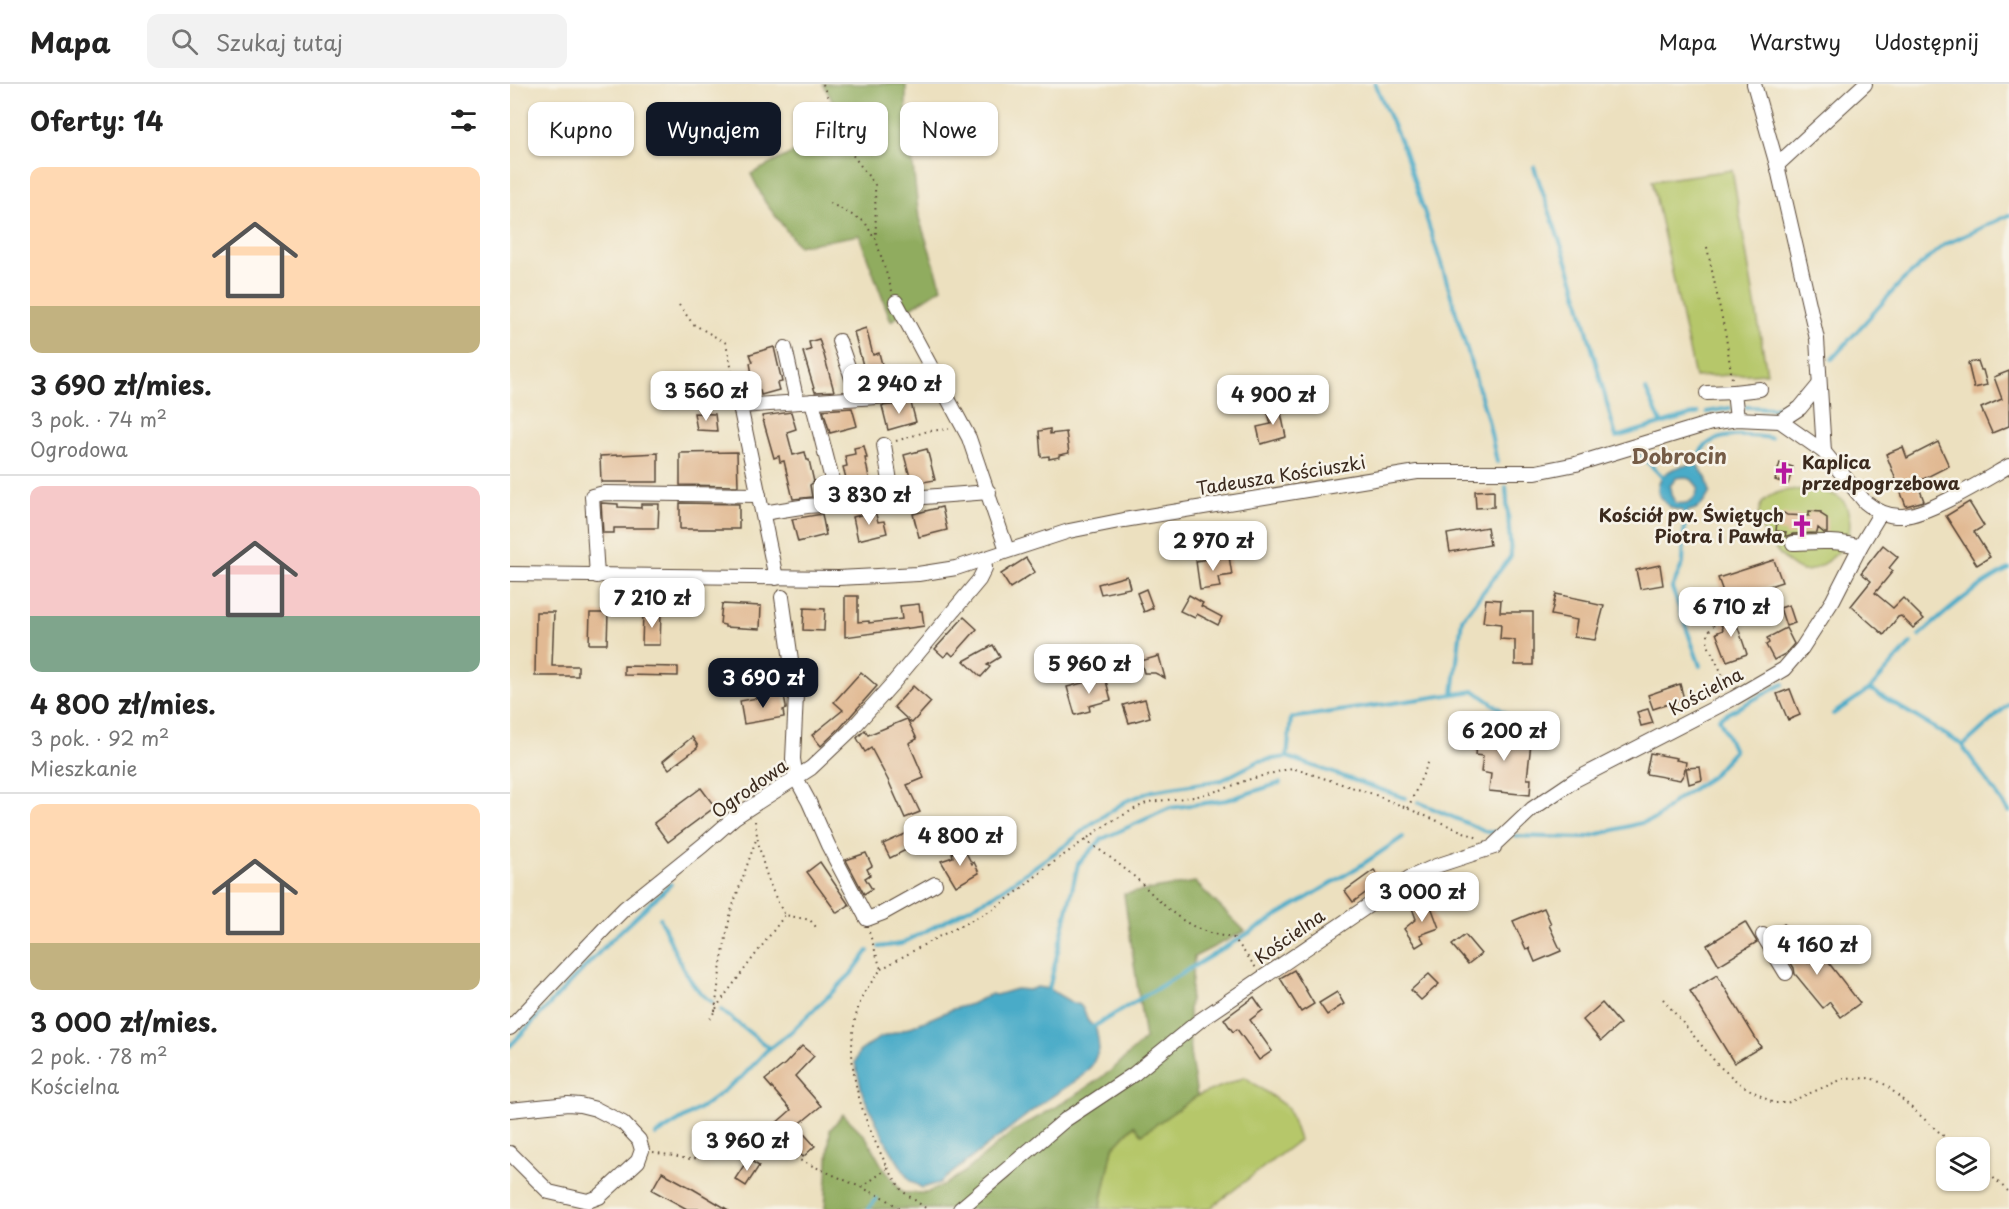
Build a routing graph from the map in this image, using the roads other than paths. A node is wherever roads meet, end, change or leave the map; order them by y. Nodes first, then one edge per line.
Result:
1 (1754, 84) edge
2 (1864, 84) edge
3 (1777, 165) junction
4 (896, 302) road end
5 (839, 341) dead end
6 (785, 348) dead end
7 (1819, 385) junction
8 (1760, 389) dead end
9 (944, 390) junction
10 (1734, 392) junction
11 (1707, 393) dead end
12 (859, 398) junction
13 (812, 401) junction
14 (797, 402) junction
15 (1737, 419) junction
16 (1780, 421) junction
17 (884, 445) road end
18 (1824, 452) junction
19 (2009, 466) edge
20 (988, 492) junction
21 (759, 495) junction
22 (893, 499) junction
23 (838, 503) junction
24 (1881, 512) junction
25 (763, 513) junction
26 (1793, 543) dead end
27 (1860, 547) junction
28 (1007, 550) junction
29 (984, 559) junction
30 (510, 574) edge
31 (597, 576) junction
32 (776, 578) junction
33 (782, 597) dead end
34 (796, 778) junction
35 (935, 884) dead end
36 (1763, 935) dead end
37 (1786, 974) dead end
38 (510, 1028) edge
39 (510, 1110) edge
40 (510, 1153) edge
41 (960, 1209) edge

1 - 3 street
2 - 3 street
3 - 7 street
4 - 9 street
5 - 12 street
6 - 14 street
7 - 16 street
7 - 18 street
8 - 10 street
9 - 12 street
9 - 20 street
10 - 11 street
10 - 15 street
12 - 13 street
13 - 14 street
13 - 23 street
14 - 21 street
15 - 16 street, Tadeusza Kościuszki
15 - 28 street, Tadeusza Kościuszki
16 - 18 street
17 - 22 street
18 - 24 street
19 - 24 street
20 - 22 street
20 - 28 street
21 - 25 street
21 - 31 street
22 - 23 street
23 - 25 street
24 - 27 street, Kościelna
25 - 32 street
26 - 27 street
27 - 41 street, Kościelna
28 - 29 street, Tadeusza Kościuszki
29 - 32 street, Tadeusza Kościuszki
29 - 34 street, Ogrodowa
30 - 31 street, Tadeusza Kościuszki
31 - 32 street, Tadeusza Kościuszki
33 - 34 street
34 - 35 street
34 - 38 street, Ogrodowa
36 - 37 street
39 - 40 street

